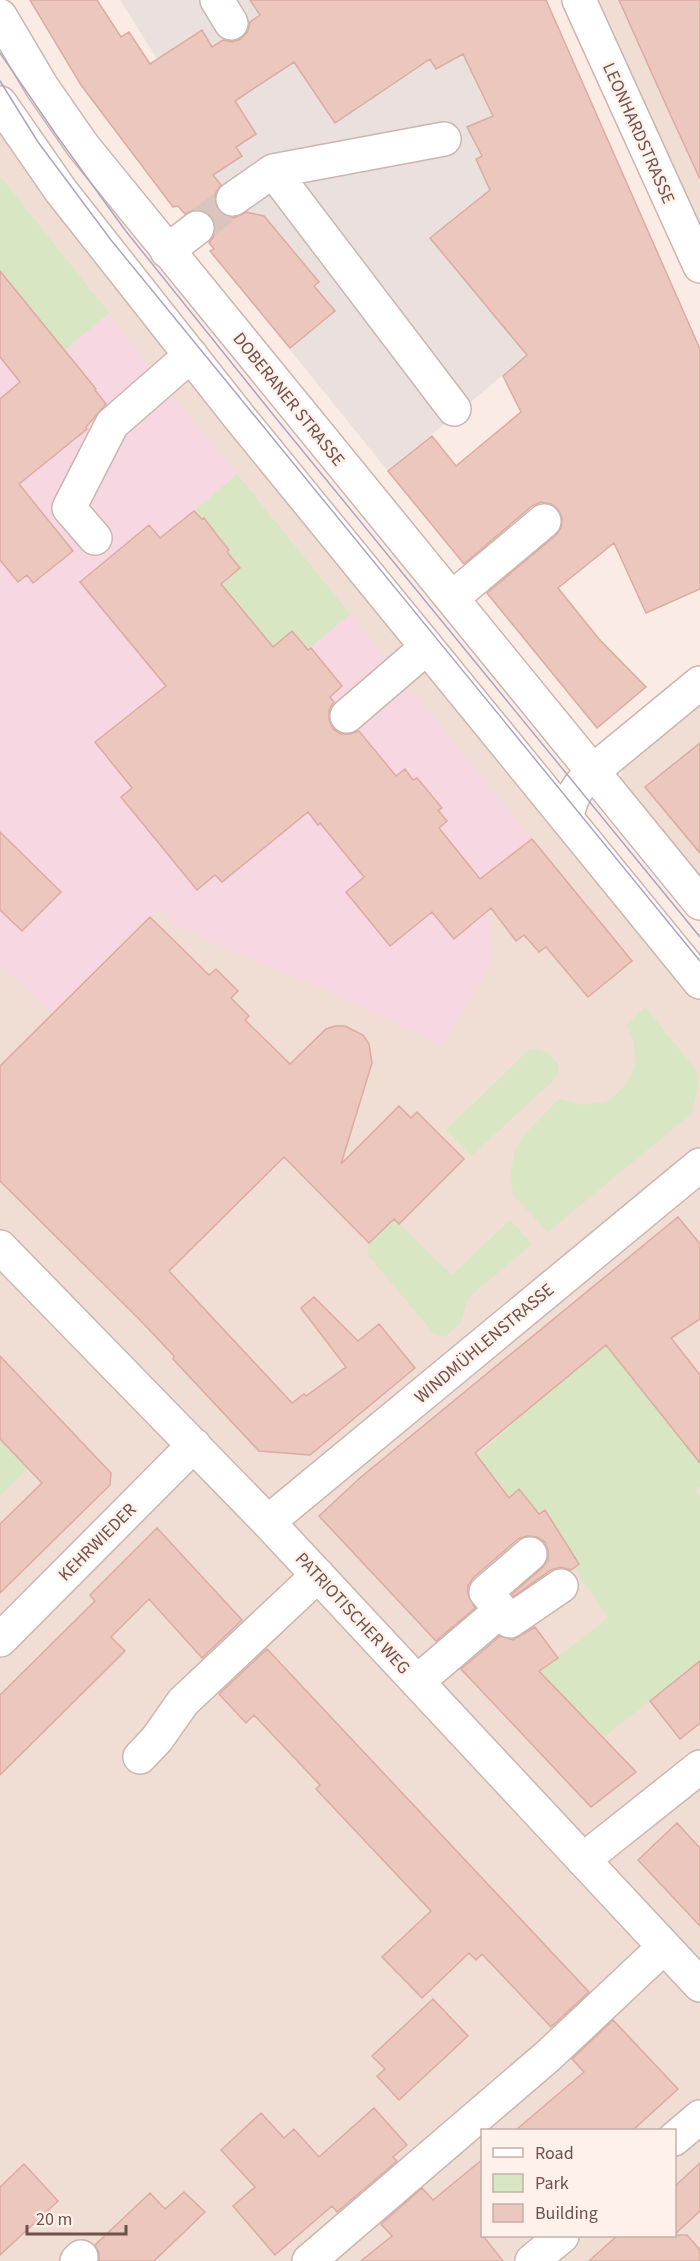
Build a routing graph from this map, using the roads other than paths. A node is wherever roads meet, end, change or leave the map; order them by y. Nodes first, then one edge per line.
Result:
1 (579, 0) edge
2 (0, 16) edge
3 (0, 103) edge
4 (444, 139) dead end
5 (273, 171) junction
6 (233, 199) tunnel mouth
7 (197, 228) tunnel mouth
8 (167, 251) junction
9 (700, 266) edge
10 (190, 355) junction
11 (454, 410) dead end
12 (544, 521) dead end
13 (95, 538) dead end
14 (452, 598) junction
15 (426, 648) junction
16 (700, 683) edge
17 (347, 716) dead end
18 (593, 771) junction
19 (567, 818) junction
20 (700, 903) edge
21 (700, 982) edge
22 (700, 1165) edge
23 (0, 1247) edge
24 (187, 1437) junction
25 (268, 1521) junction
26 (530, 1554) dead end
27 (318, 1575) junction
28 (561, 1586) dead end
29 (500, 1611) junction
30 (0, 1640) edge
31 (417, 1682) junction
32 (140, 1757) dead end
33 (700, 1767) edge
34 (583, 1860) junction
35 (664, 1947) junction
36 (700, 1985) edge
37 (700, 2117) edge
38 (676, 2138) edge
39 (560, 2237) edge
40 (309, 2261) edge
41 (532, 2261) edge

1 - 9 street, LEONHARDSTRASSE
2 - 8 street, DOBERANER STRASSE
3 - 10 street
4 - 5 street
5 - 6 street
5 - 11 street
7 - 8 street
8 - 14 street, DOBERANER STRASSE
10 - 13 street
10 - 15 street
12 - 14 street
14 - 18 street, DOBERANER STRASSE
15 - 17 street
15 - 19 street
16 - 18 street
18 - 19 street
18 - 20 street, DOBERANER STRASSE
19 - 21 street
22 - 25 street, WINDMÜHLENSTRASSE
23 - 24 street, PATRIOTISCHER WEG
24 - 25 street, PATRIOTISCHER WEG
24 - 30 street, KEHRWIEDER
25 - 27 street, PATRIOTISCHER WEG
26 - 29 street
27 - 31 street, PATRIOTISCHER WEG
27 - 32 street
28 - 29 street
29 - 31 street
31 - 34 street, PATRIOTISCHER WEG
33 - 34 street
34 - 35 street, PATRIOTISCHER WEG
35 - 36 street, PATRIOTISCHER WEG
35 - 40 street
37 - 38 street
39 - 41 street

